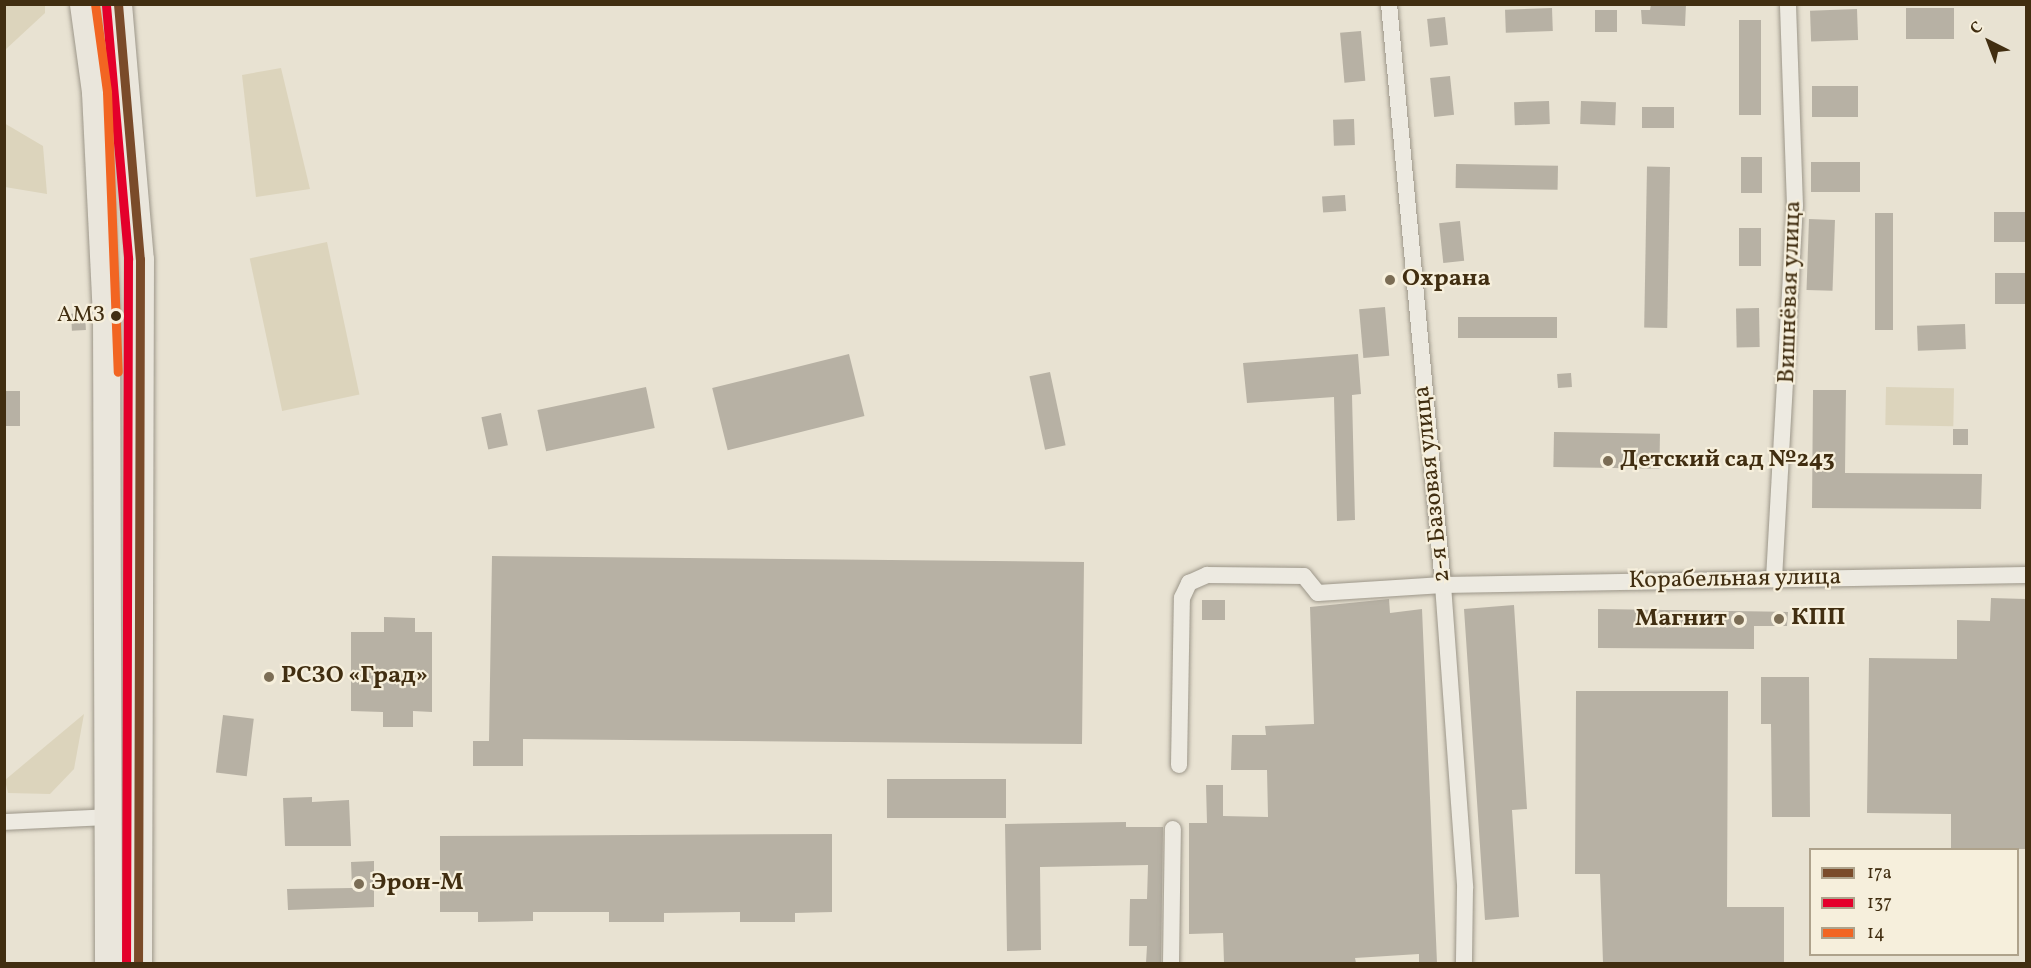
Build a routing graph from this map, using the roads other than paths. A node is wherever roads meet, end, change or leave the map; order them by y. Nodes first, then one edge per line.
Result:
1 (83, 4) edge
2 (118, 4) edge
3 (1389, 4) edge
4 (1788, 4) edge
5 (2026, 575) edge
6 (1774, 579) junction
7 (1443, 585) junction
8 (1179, 765) dead end
9 (123, 816) junction
10 (4, 822) edge
11 (1173, 829) dead end
12 (108, 963) edge
13 (138, 963) edge
14 (1170, 963) edge
15 (1464, 963) edge

1 - 9 main road
2 - 9 main road
3 - 7 street, 2-я Базовая улица
4 - 6 street, Вишнёвая улица
5 - 6 street, Корабельная улица
6 - 7 street, Корабельная улица
7 - 8 street, Корабельная улица
7 - 15 street, 2-я Базовая улица
9 - 10 street
9 - 12 main road
9 - 13 main road
11 - 14 street

